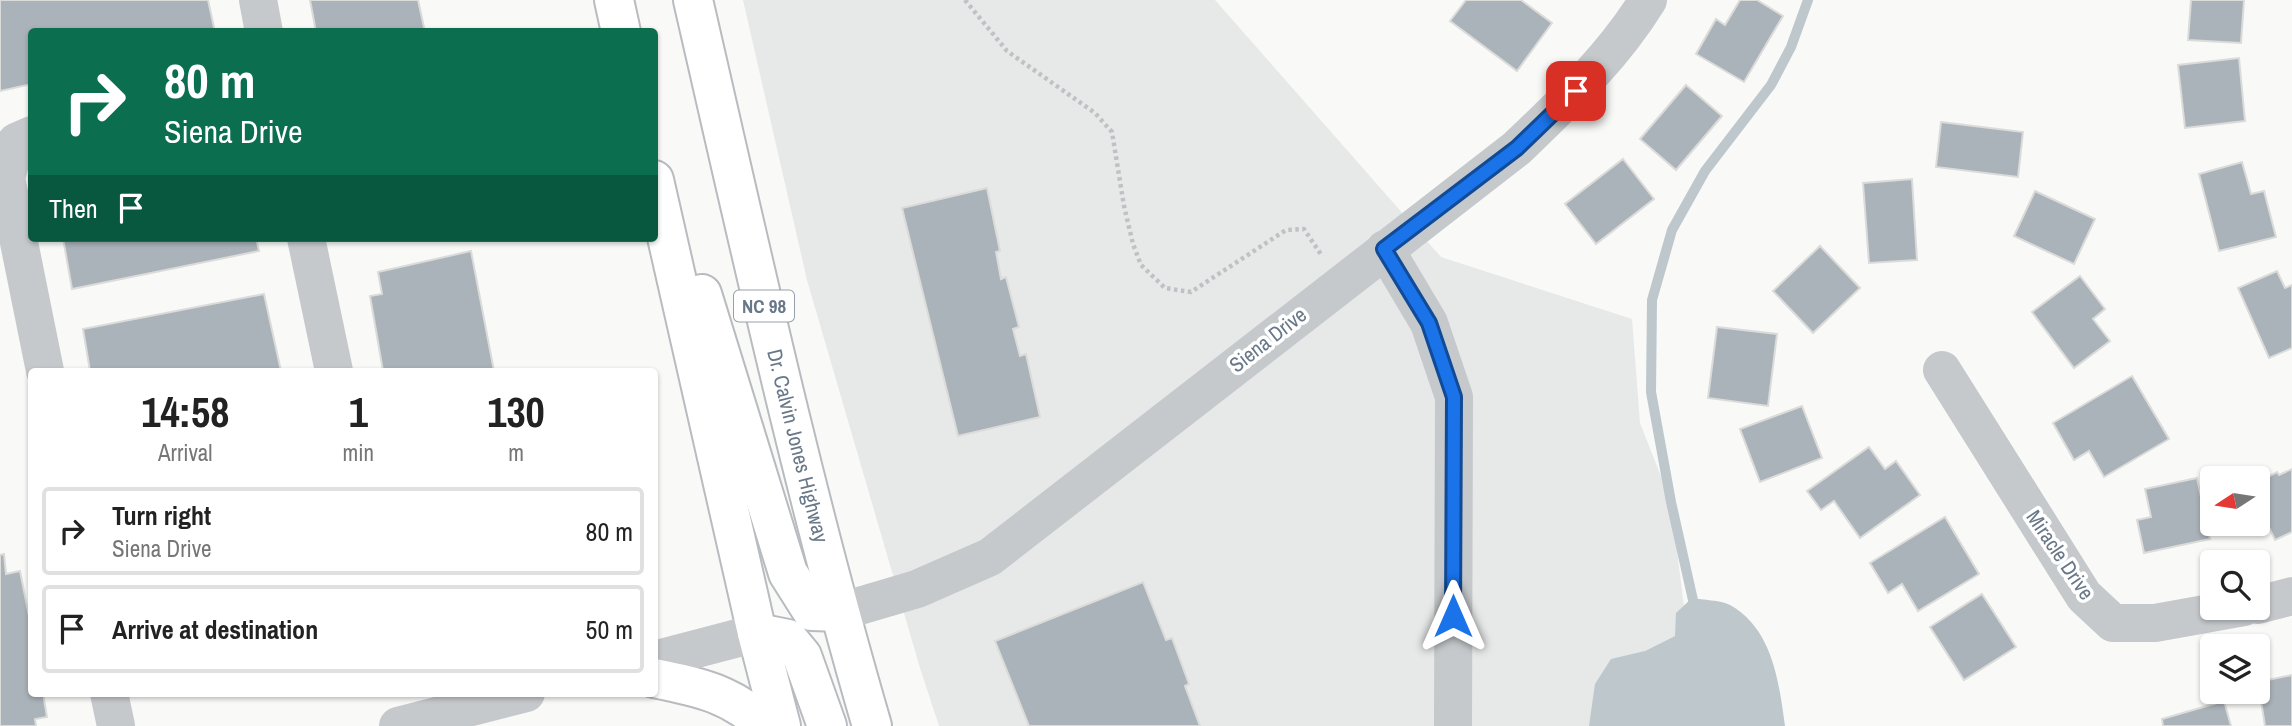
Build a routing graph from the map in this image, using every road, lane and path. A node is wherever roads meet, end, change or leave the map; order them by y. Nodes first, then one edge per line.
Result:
1 (258, 0) edge
2 (614, 0) edge
3 (693, 0) edge
4 (965, 0) edge
5 (1648, 0) edge
6 (263, 28) edge
7 (620, 28) edge
8 (28, 137) edge
9 (658, 188) edge
10 (658, 196) edge
11 (307, 242) edge
12 (1384, 249) junction
13 (1324, 258) dead end
14 (44, 368) edge
15 (333, 368) edge
16 (1942, 370) dead end
17 (2292, 596) edge
18 (2270, 602) edge
19 (839, 612) junction
20 (2200, 615) edge
21 (757, 634) junction
22 (658, 659) edge
23 (658, 679) edge
24 (110, 697) edge
25 (510, 697) edge
26 (116, 726) edge
27 (398, 726) edge
28 (767, 726) edge
29 (781, 726) edge
30 (827, 726) edge
31 (872, 726) edge
32 (1453, 726) edge

1 - 6 street
2 - 7 highway
3 - 19 highway, Dr. Calvin Jones Highway / NC 98
4 - 13 path
5 - 12 street, Siena Drive
8 - 14 street
9 - 19 highway
10 - 21 highway
11 - 15 street
12 - 19 street, Siena Drive
12 - 32 street
16 - 20 street, Miracle Drive
17 - 18 street
19 - 31 highway, Dr. Calvin Jones Highway / NC 98
21 - 22 street
21 - 29 highway
21 - 30 highway
23 - 28 highway
24 - 26 street
25 - 27 street

